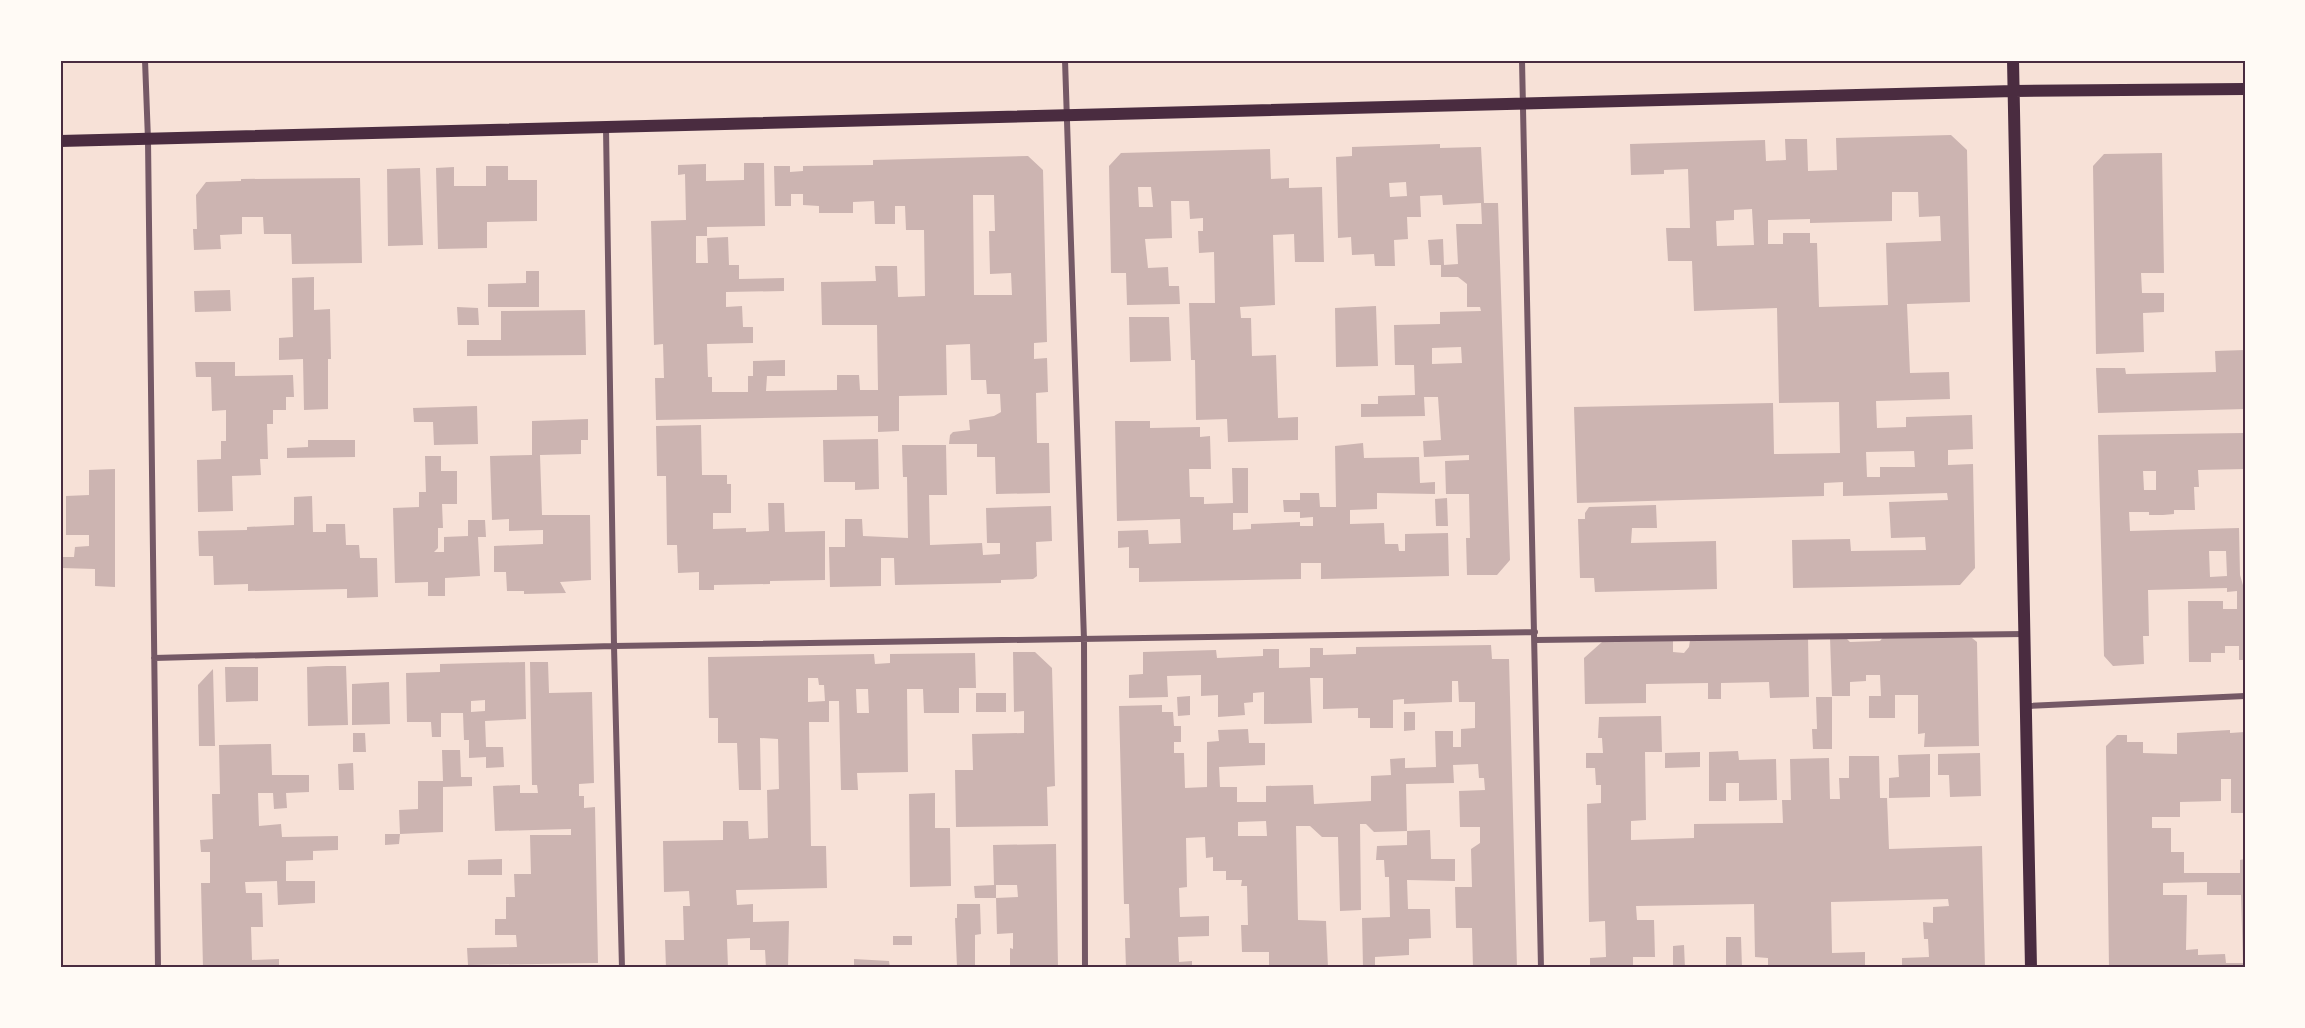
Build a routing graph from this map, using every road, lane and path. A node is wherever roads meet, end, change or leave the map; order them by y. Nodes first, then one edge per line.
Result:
1 (145, 60) edge
2 (1065, 60) edge
3 (1522, 60) edge
4 (2013, 60) edge
5 (2245, 89) edge
6 (2014, 91) junction
7 (1524, 105) junction
8 (1066, 116) junction
9 (606, 128) junction
10 (148, 140) junction
11 (60, 141) edge
12 (1535, 632) junction
13 (2025, 634) junction
14 (1084, 640) junction
15 (1535, 640) junction
16 (614, 646) junction
17 (154, 658) junction
18 (2245, 696) edge
19 (2027, 706) junction
20 (158, 968) edge
21 (622, 968) edge
22 (1085, 968) edge
23 (1540, 968) edge
24 (2031, 968) edge

1 - 10 street
2 - 8 street
3 - 7 street
4 - 6 main road
5 - 6 main road
6 - 7 main road
6 - 13 main road
7 - 8 main road
7 - 12 street
8 - 9 main road
8 - 14 street
9 - 10 main road
9 - 16 street
10 - 11 main road
10 - 17 street
12 - 14 street
12 - 15 street
13 - 15 street
13 - 19 main road
14 - 16 street
14 - 22 street
15 - 23 street
16 - 17 street
16 - 21 street
17 - 20 street
18 - 19 street
19 - 24 main road

